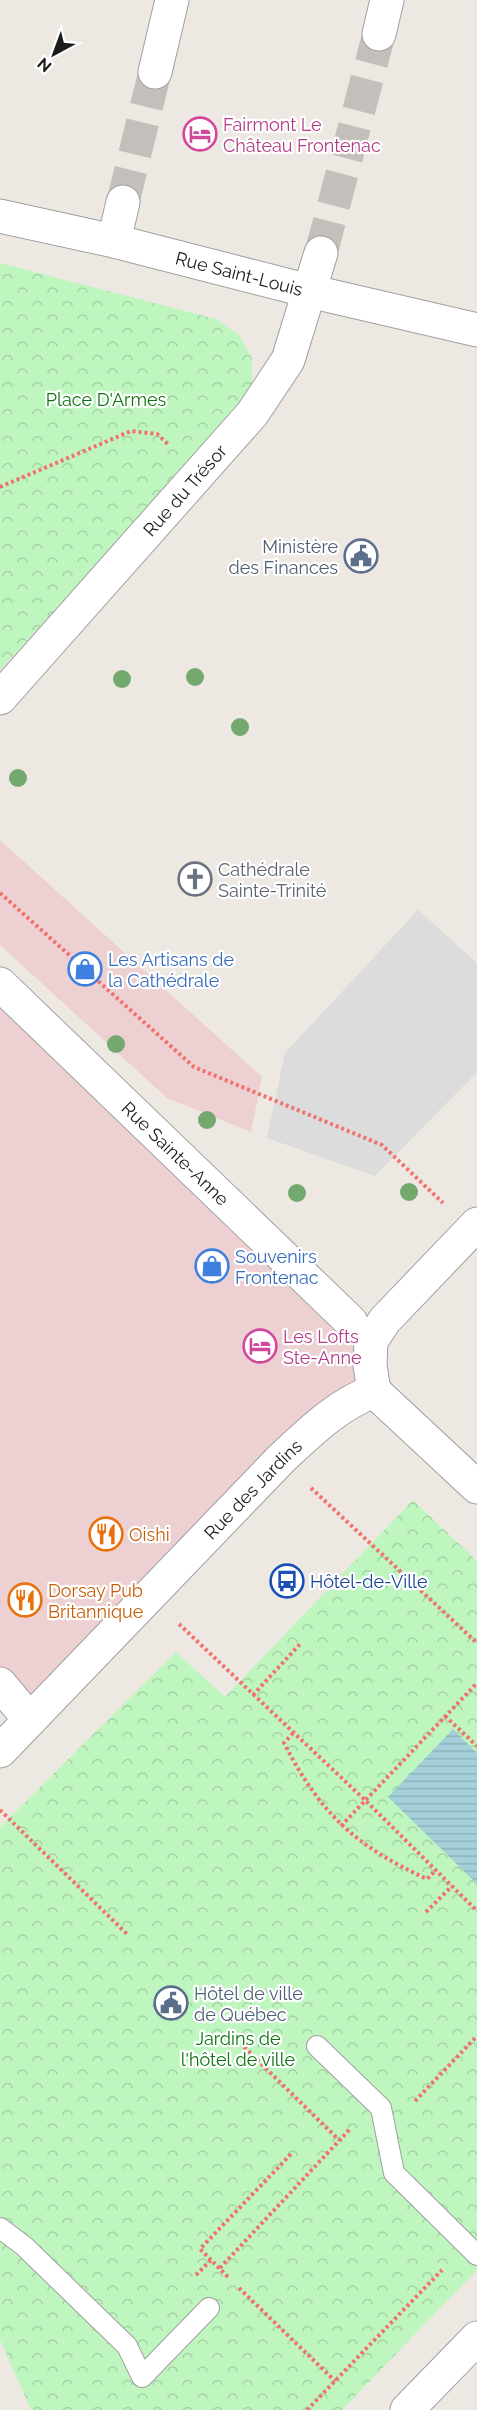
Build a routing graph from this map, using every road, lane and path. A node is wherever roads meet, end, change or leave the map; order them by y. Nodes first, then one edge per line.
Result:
1 (172, 0) edge
2 (387, 0) edge
3 (379, 34) tunnel mouth
4 (155, 72) tunnel mouth
5 (123, 202) tunnel mouth
6 (0, 216) edge
7 (114, 241) junction
8 (321, 253) tunnel mouth
9 (309, 291) junction
10 (477, 330) edge
11 (201, 473) junction
12 (0, 488) edge
13 (0, 698) edge
14 (0, 892) edge
15 (0, 984) edge
16 (474, 1227) edge
17 (351, 1322) dead end
18 (374, 1391) junction
19 (281, 1459) junction
20 (477, 1487) edge
21 (150, 1595) junction
22 (301, 1643) dead end
23 (477, 1643) edge
24 (477, 1683) edge
25 (0, 1684) edge
26 (252, 1695) junction
27 (445, 1716) junction
28 (30, 1720) junction
29 (293, 1733) junction
30 (477, 1746) edge
31 (0, 1751) edge
32 (366, 1801) junction
33 (0, 1809) edge
34 (341, 1826) junction
35 (436, 1870) junction
36 (452, 1886) junction
37 (477, 1911) edge
38 (426, 1912) dead end
39 (127, 1934) dead end
40 (477, 2036) edge
41 (317, 2046) dead end
42 (244, 2047) dead end
43 (426, 2090) dead end
44 (374, 2103) junction
45 (339, 2140) junction
46 (292, 2153) dead end
47 (0, 2228) edge
48 (472, 2250) edge
49 (211, 2260) junction
50 (220, 2268) junction
51 (192, 2279) dead end
52 (209, 2308) dead end
53 (477, 2338) edge
54 (335, 2381) junction
55 (308, 2410) edge
56 (407, 2410) edge

1 - 4 street
2 - 3 street
5 - 7 street
6 - 7 street, Rue Saint-Louis
7 - 9 street, Rue Saint-Louis
8 - 9 street, Rue du Trésor
9 - 10 street, Rue Saint-Louis
9 - 11 street, Rue du Trésor
11 - 12 path
11 - 13 street, Rue du Trésor
14 - 16 path
15 - 17 street, Rue Sainte-Anne
16 - 18 street
18 - 19 street, Rue des Jardins
18 - 20 street
19 - 21 street, Rue des Jardins
19 - 23 path
21 - 26 path
21 - 28 street, Rue des Jardins
22 - 26 path
24 - 27 path
25 - 28 street
26 - 29 path
27 - 30 path
27 - 32 path
28 - 31 street, Rue des Jardins
29 - 32 path
29 - 34 path
32 - 34 path
32 - 35 path
33 - 39 path
34 - 35 path
35 - 36 path
36 - 37 path
36 - 38 path
40 - 43 path
41 - 44 lane
42 - 45 path
44 - 45 path
44 - 48 lane
45 - 50 path
46 - 49 path
47 - 52 lane
48 - 54 path
49 - 50 path
49 - 51 path
50 - 54 path
53 - 56 street
54 - 55 path

